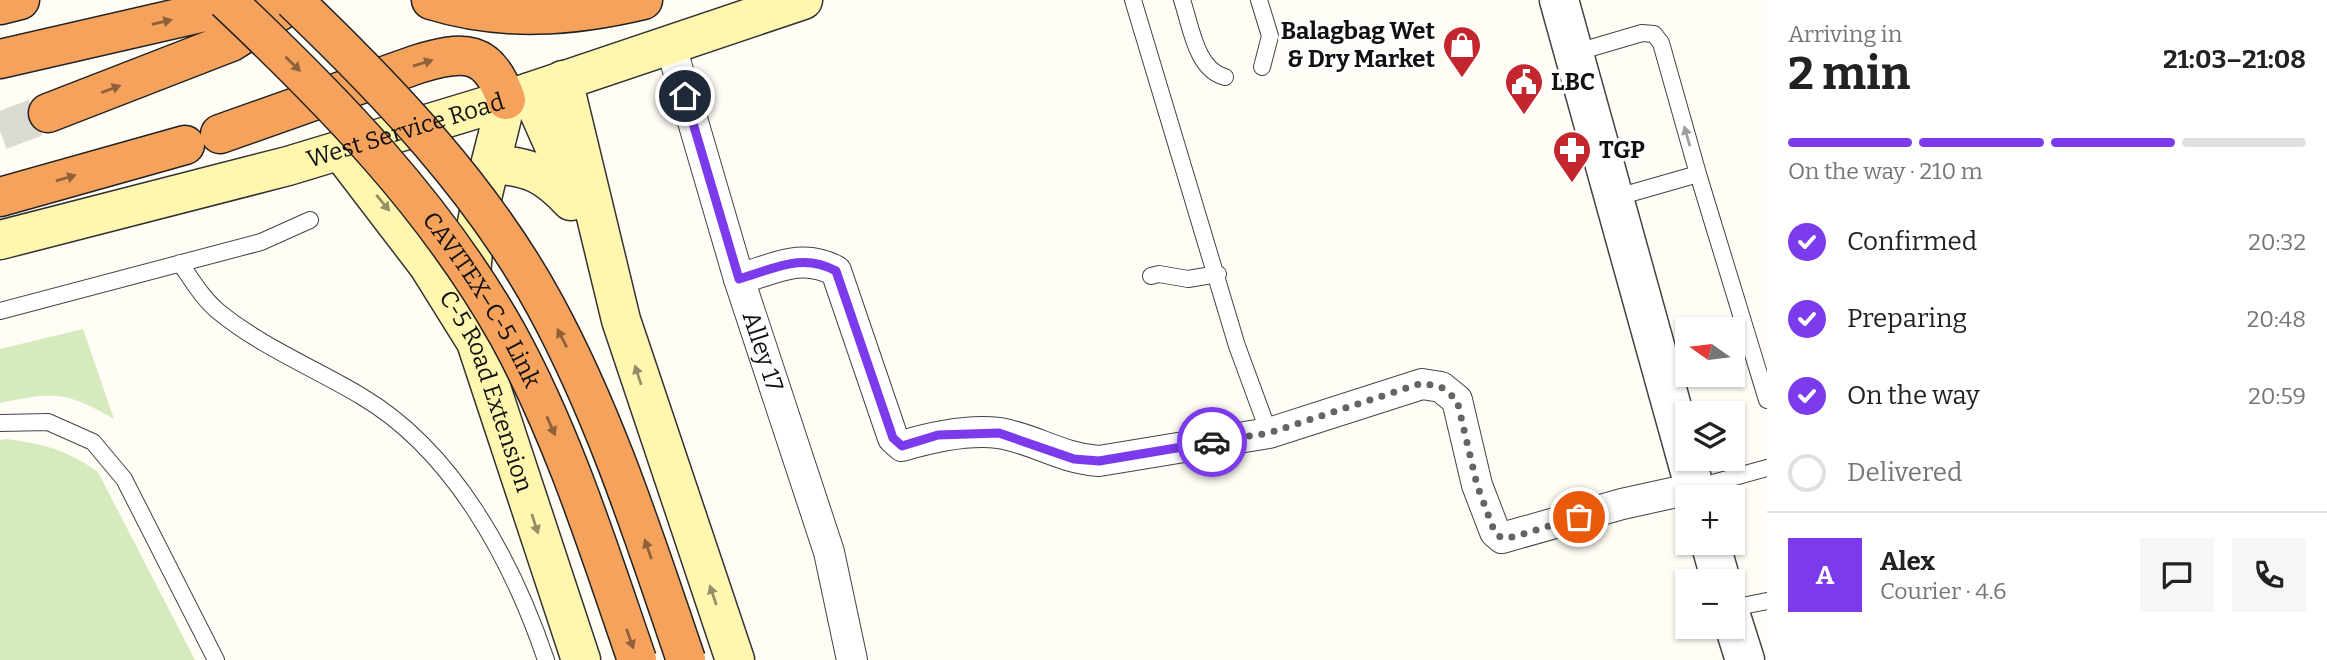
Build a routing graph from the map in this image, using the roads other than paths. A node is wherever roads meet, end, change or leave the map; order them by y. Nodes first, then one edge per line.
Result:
1 (20, 0) edge
2 (226, 0) edge
3 (257, 0) edge
4 (295, 0) edge
5 (430, 0) edge
6 (643, 0) edge
7 (803, 0) edge
8 (1133, 0) edge
9 (1182, 0) edge
10 (1259, 0) edge
11 (1559, 0) edge
12 (0, 5) edge
13 (670, 43) junction
14 (1574, 53) junction
15 (0, 59) edge
16 (1262, 67) dead end
17 (1226, 76) dead end
18 (533, 91) junction
19 (48, 113) tunnel mouth
20 (340, 150) junction
21 (492, 164) junction
22 (1698, 174) junction
23 (0, 197) edge
24 (1614, 198) junction
25 (571, 201) junction
26 (310, 220) dead end
27 (0, 240) edge
28 (180, 262) junction
29 (1218, 274) junction
30 (1151, 276) dead end
31 (739, 279) junction
32 (0, 311) edge
33 (621, 320) junction
34 (476, 342) junction
35 (1767, 400) edge
36 (0, 423) edge
37 (1269, 433) junction
38 (1767, 468) edge
39 (1694, 485) edge
40 (1719, 485) edge
41 (1675, 496) edge
42 (1767, 601) edge
43 (1745, 605) edge
44 (1738, 639) edge
45 (216, 660) edge
46 (546, 660) edge
47 (581, 660) edge
48 (637, 660) edge
49 (686, 660) edge
50 (735, 660) edge
51 (852, 660) edge
52 (1745, 660) edge

1 - 12 highway
2 -> 48 highway, CAVITEX–C-5 Link, bridge
15 -> 3 highway
19 -> 4 highway
49 -> 4 highway, CAVITEX–C-5 Link, bridge
5 - 6 highway
7 - 13 main road, West Service Road
8 - 29 lane
9 - 17 lane
10 - 16 lane
11 - 14 street
13 - 18 main road, West Service Road
13 - 31 street, Alley 17
22 -> 14 lane
14 - 24 street
18 - 20 main road, West Service Road
18 - 21 main road
23 -> 18 highway
18 - 25 main road
18 - 33 main road
20 - 27 main road, West Service Road
20 -> 34 main road, C-5 Road Extension
21 - 25 main road
21 - 34 main road
22 - 24 lane
22 - 35 lane
24 - 39 street
25 - 33 main road
26 - 28 lane
28 - 32 lane
28 - 46 lane
29 - 30 lane
29 - 37 lane
31 - 37 street
31 - 51 street, Alley 17
50 -> 33 main road
34 -> 47 main road, C-5 Road Extension
36 - 45 lane
37 - 41 street
38 - 40 lane
42 - 43 lane
44 - 52 street

